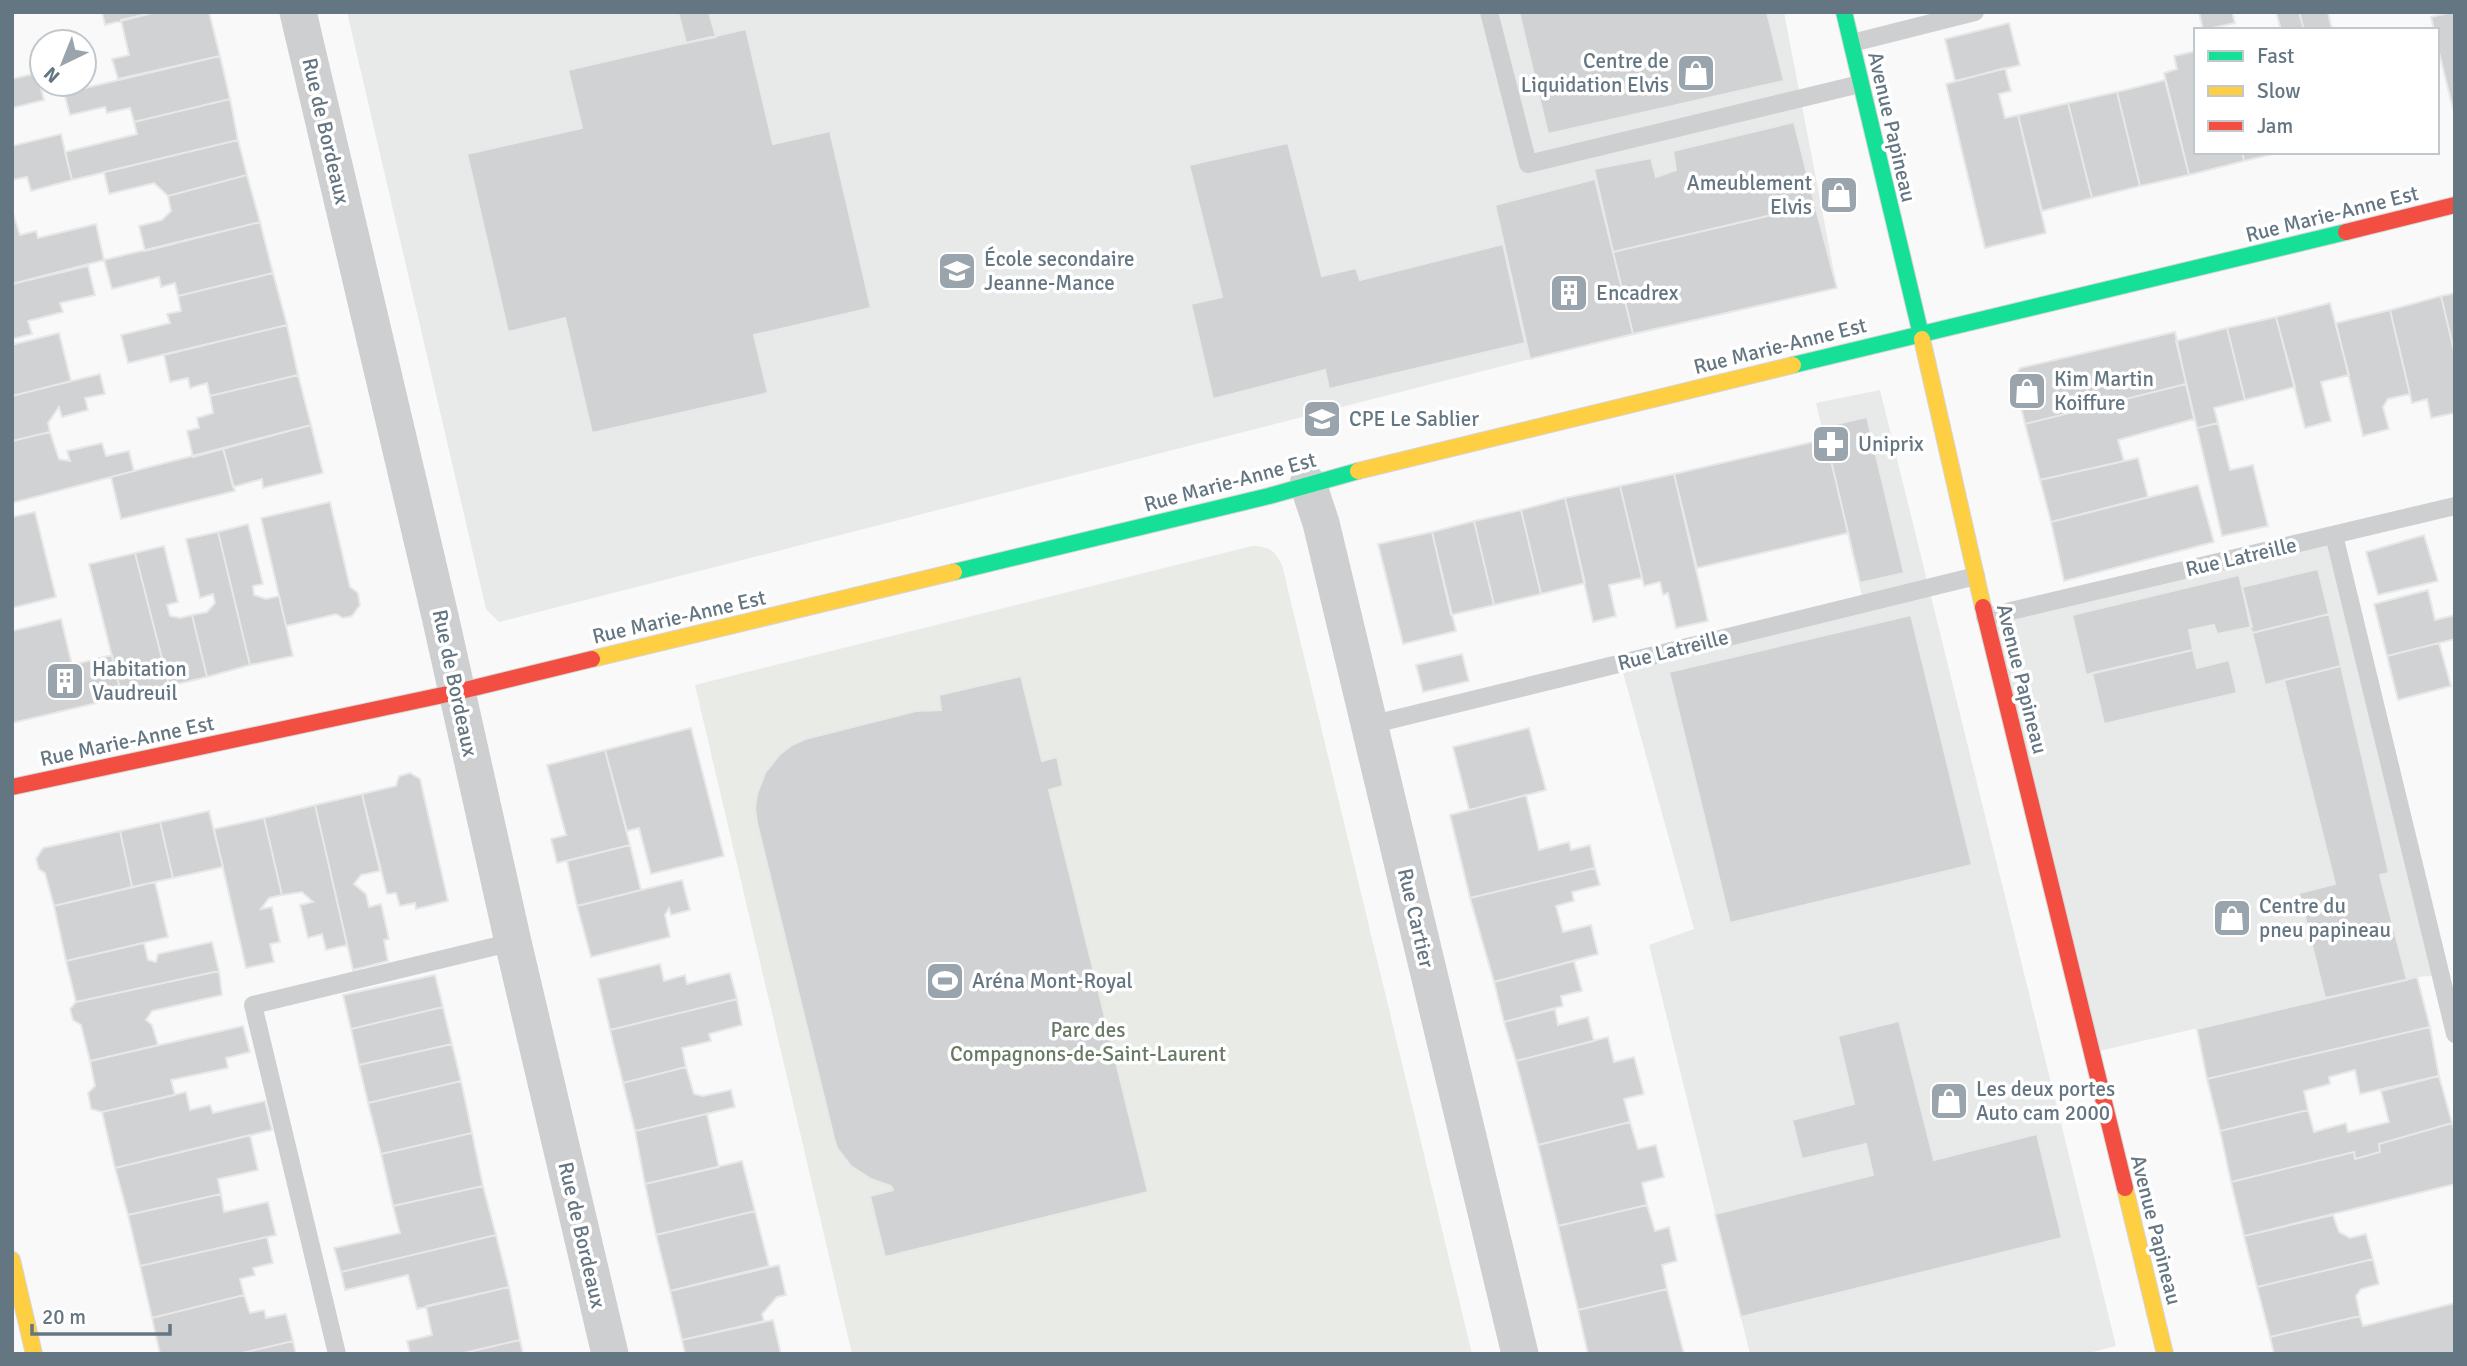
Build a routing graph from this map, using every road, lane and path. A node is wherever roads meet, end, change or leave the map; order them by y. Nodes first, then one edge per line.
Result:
1 (298, 12) edge
2 (1489, 12) edge
3 (1844, 12) edge
4 (1975, 12) edge
5 (1852, 43) junction
6 (1860, 84) junction
7 (2455, 205) edge
8 (1922, 334) junction
9 (1308, 484) junction
10 (2455, 506) edge
11 (2334, 535) junction
12 (1976, 576) junction
13 (1985, 617) junction
14 (457, 692) junction
15 (1370, 724) junction
16 (12, 787) edge
17 (513, 942) junction
18 (2455, 1034) edge
19 (12, 1260) edge
20 (34, 1354) edge
21 (337, 1354) edge
22 (610, 1354) edge
23 (1520, 1354) edge
24 (2165, 1354) edge

1 - 14 street, Rue de Bordeaux
2 - 6 lane
3 - 5 street, Avenue Papineau
4 - 5 lane
5 - 6 street, Avenue Papineau
6 - 8 street, Avenue Papineau
7 - 8 street, Rue Marie-Anne Est
8 - 9 street, Rue Marie-Anne Est
8 - 12 street, Avenue Papineau
9 - 14 street, Rue Marie-Anne Est
9 - 15 street, Rue Cartier
10 - 11 lane, Rue Latreille
11 - 13 lane, Rue Latreille
11 - 18 lane
12 - 13 street, Avenue Papineau
12 - 15 lane, Rue Latreille
13 - 24 street, Avenue Papineau
14 - 16 street, Rue Marie-Anne Est
14 - 17 street, Rue de Bordeaux
15 - 23 street, Rue Cartier
17 - 21 lane
17 - 22 street, Rue de Bordeaux
19 - 20 street

